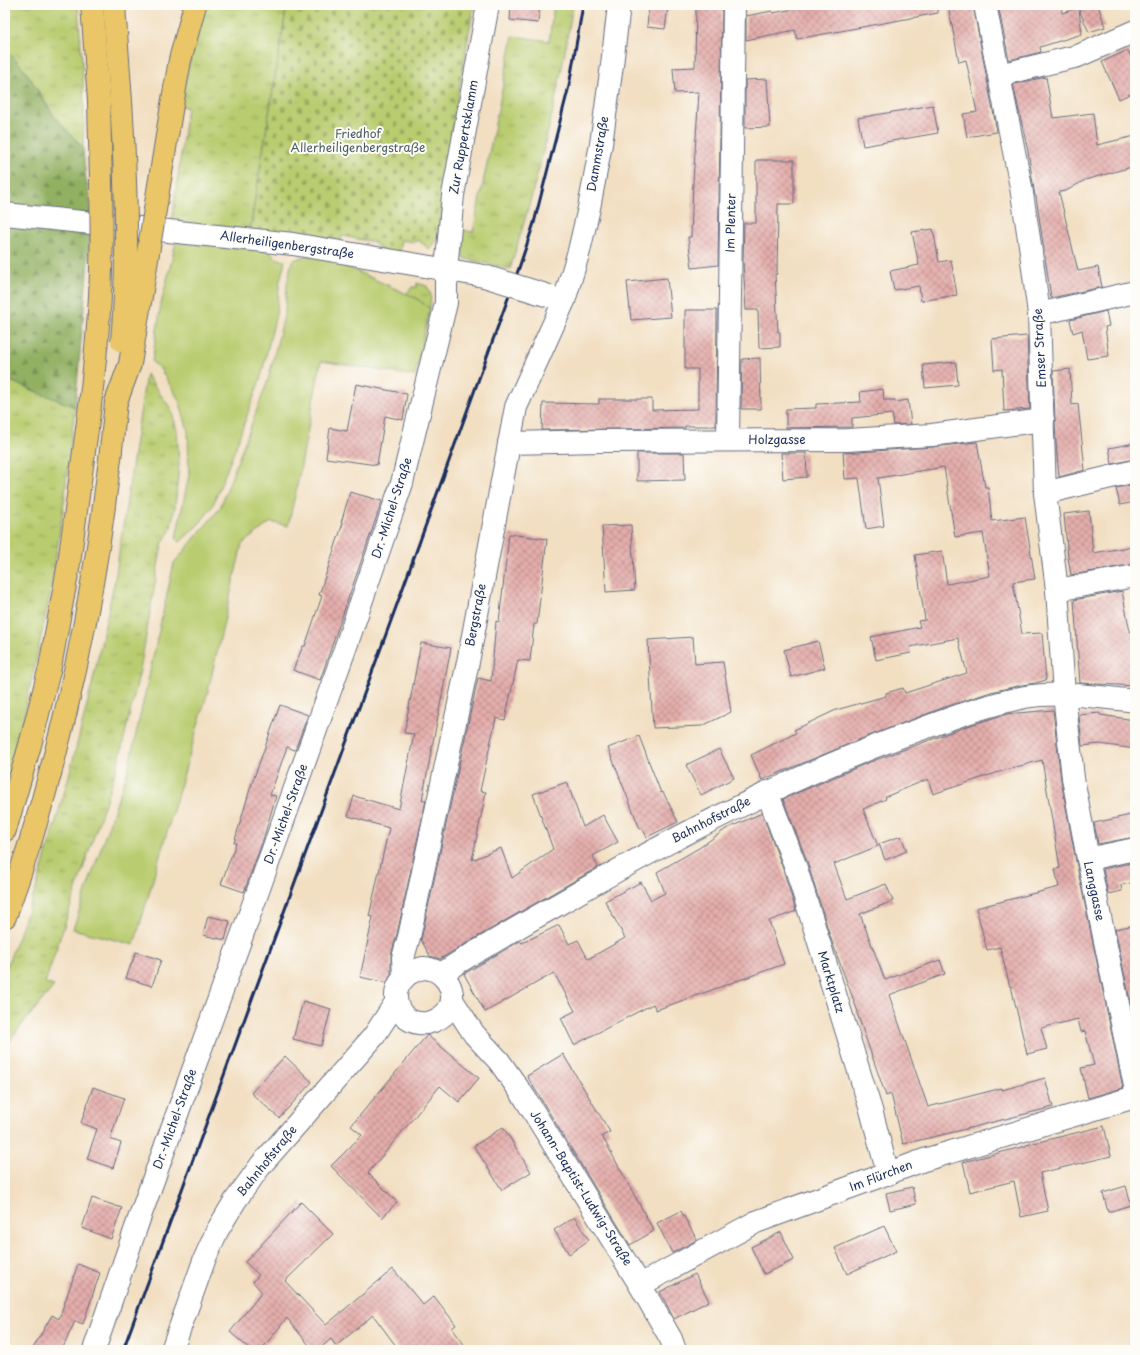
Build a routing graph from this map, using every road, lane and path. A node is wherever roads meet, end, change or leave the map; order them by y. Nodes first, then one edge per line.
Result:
1 (92, 5) edge
2 (114, 5) edge
3 (195, 5) edge
4 (488, 5) edge
5 (619, 5) edge
6 (734, 5) edge
7 (985, 5) edge
8 (1135, 31) edge
9 (999, 75) junction
10 (5, 214) edge
11 (446, 270) junction
12 (1135, 292) edge
13 (557, 298) junction
14 (1039, 314) junction
15 (116, 402) junction
16 (1043, 420) junction
17 (728, 440) junction
18 (509, 443) junction
19 (1135, 471) edge
20 (1045, 493) junction
21 (1135, 576) edge
22 (1057, 590) junction
23 (1064, 694) junction
24 (1135, 701) edge
25 (768, 792) junction
26 (5, 830) edge
27 (1135, 849) edge
28 (1088, 859) junction
29 (5, 917) edge
30 (409, 937) junction
31 (432, 971) junction
32 (404, 978) junction
33 (452, 1000) junction
34 (396, 1002) junction
35 (436, 1020) junction
36 (413, 1021) junction
37 (474, 1034) junction
38 (374, 1036) junction
39 (1135, 1086) edge
40 (1135, 1097) edge
41 (888, 1174) junction
42 (640, 1285) junction
43 (94, 1350) edge
44 (172, 1350) edge
45 (675, 1350) edge

1 - 26 highway, bridge
2 - 15 highway, bridge
3 - 15 highway, bridge
4 - 11 street, Zur Ruppertsklamm
5 - 13 street, Dammstraße
6 - 17 street, Im Plenter
7 - 9 street, Emser Straße
8 - 9 street
9 - 14 street, Emser Straße
10 - 11 street, Allerheiligenbergstraße
11 - 13 street, Allerheiligenbergstraße, bridge
11 - 43 street, Dr.-Michel-Straße
12 - 14 street
13 - 18 street, Bergstraße
14 - 16 street, Emser Straße
15 - 29 highway
16 - 17 street, Holzgasse
16 - 20 street, Emser Straße
17 - 18 street, Holzgasse
18 - 30 street, Bergstraße
19 - 20 street
20 - 22 street, Emser Straße
21 - 22 street
22 - 23 street, Emser Straße
23 - 24 street, Bahnhofstraße
23 - 25 street, Bahnhofstraße
23 - 28 street, Langgasse
25 - 31 street, Bahnhofstraße
25 - 41 street, Marktplatz
27 - 28 street
28 - 39 street, Langgasse
30 - 31 street, Bergstraße
30 - 32 street, Bergstraße
31 - 32 street, Bahnhofstraße
31 - 33 street
32 - 34 street, Bahnhofstraße
33 - 35 street
33 - 37 street, Johann-Baptist-Ludwig-Straße
34 - 36 street
34 - 38 street, Bahnhofstraße
35 - 36 street, Bahnhofstraße
35 - 37 street, Johann-Baptist-Ludwig-Straße
36 - 38 street, Bahnhofstraße
37 - 42 street, Johann-Baptist-Ludwig-Straße
38 - 44 street, Bahnhofstraße
40 - 41 street, Im Flürchen
41 - 42 street, Im Flürchen
42 - 45 street, Johann-Baptist-Ludwig-Straße

